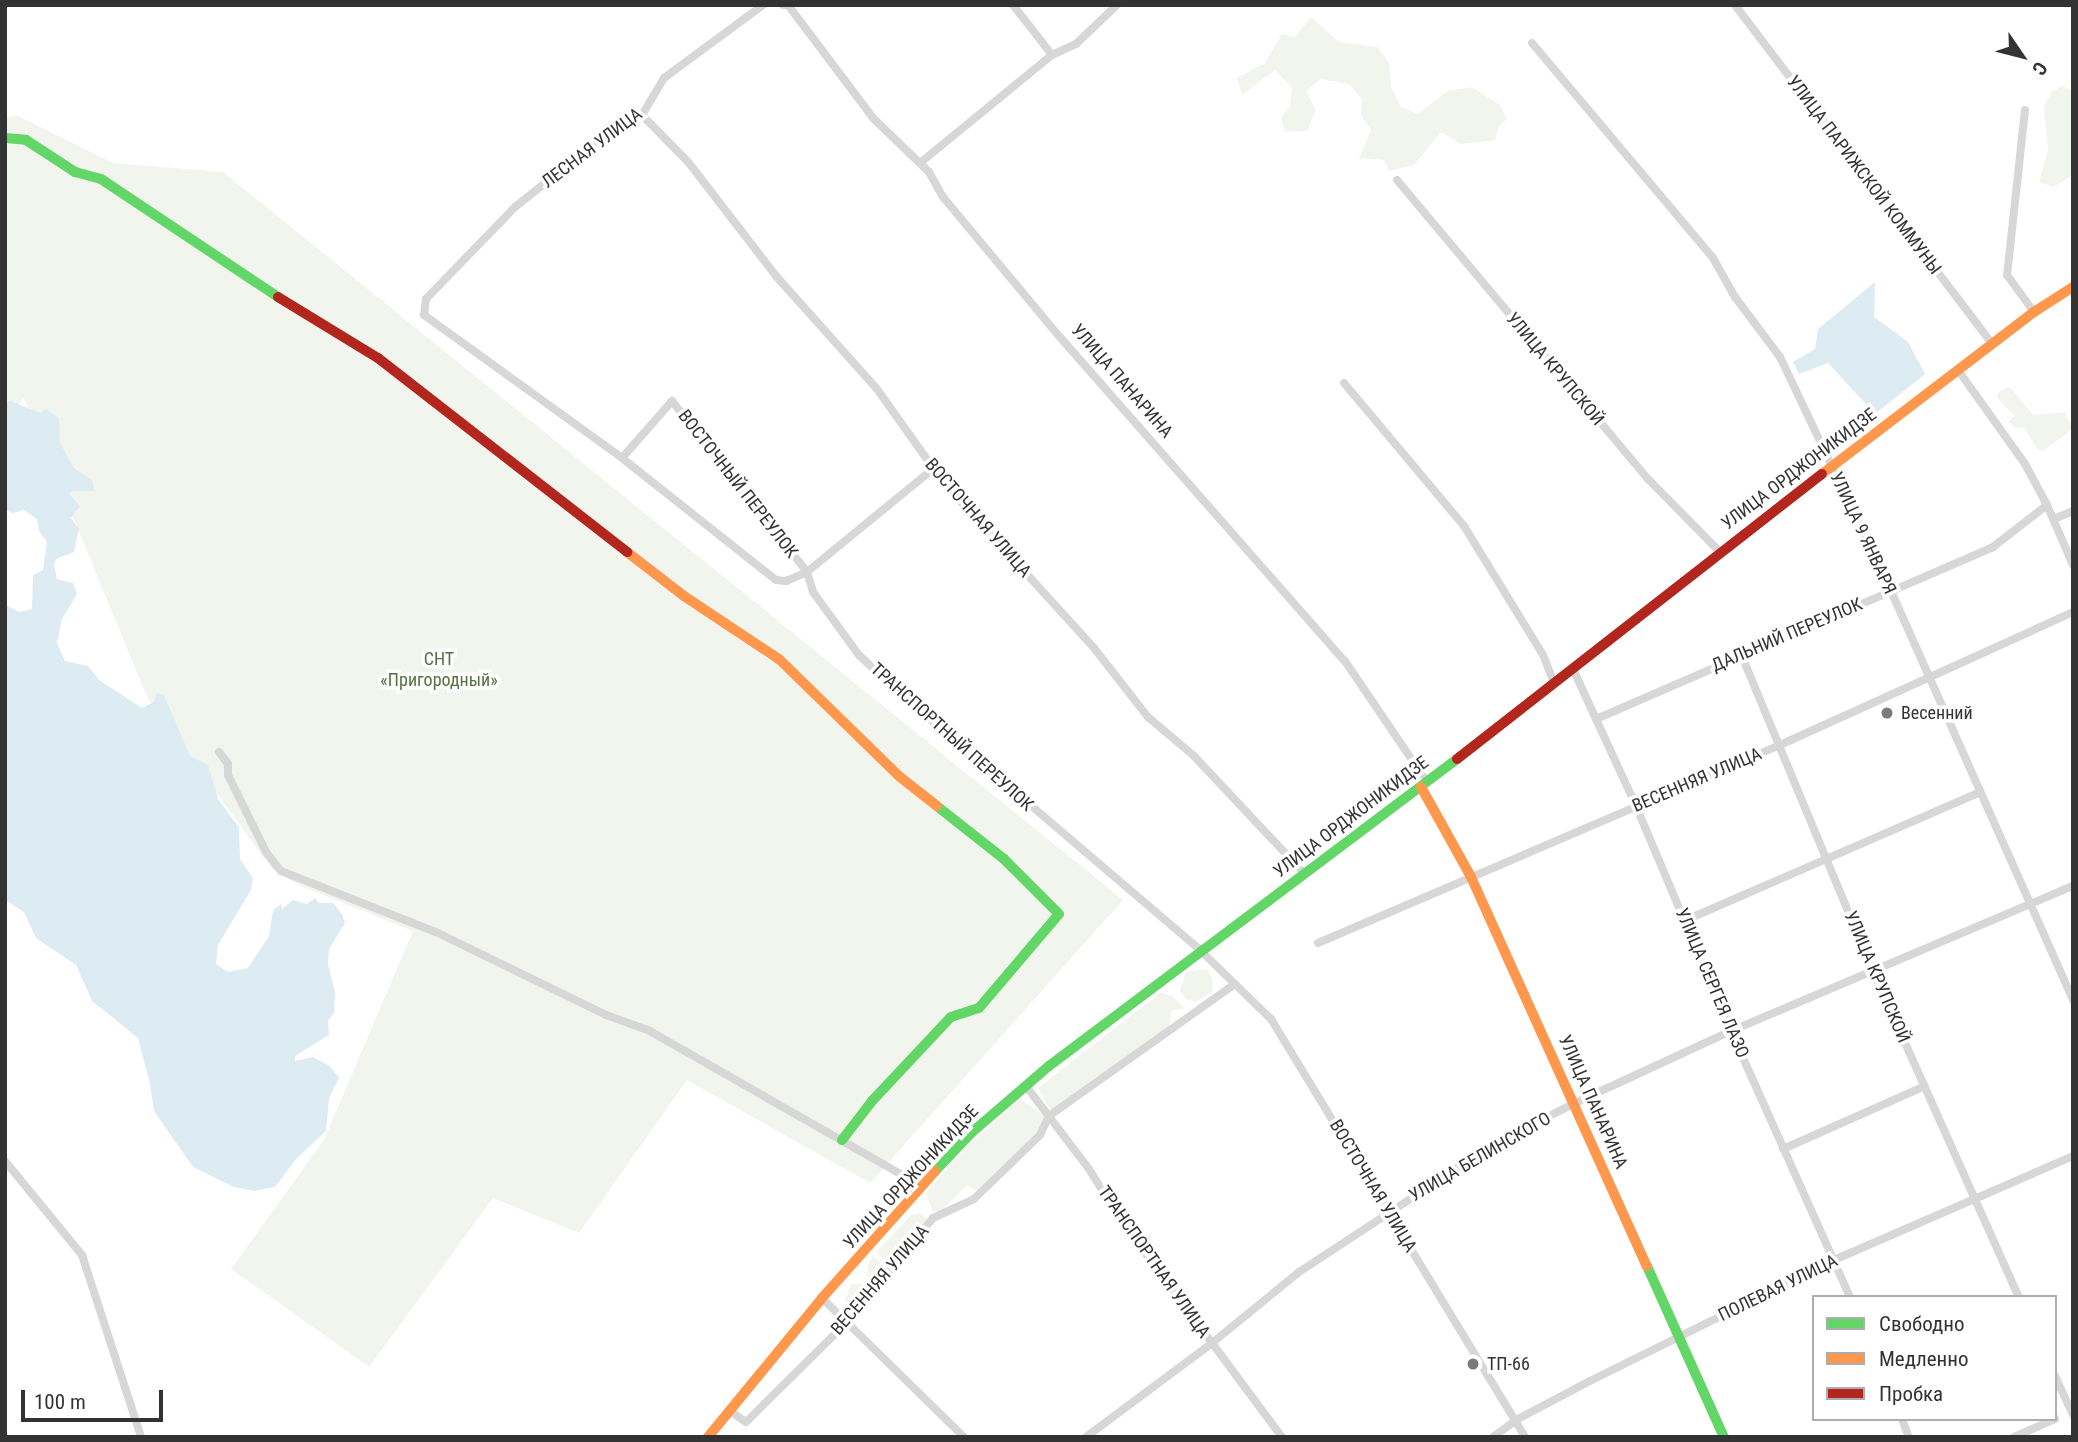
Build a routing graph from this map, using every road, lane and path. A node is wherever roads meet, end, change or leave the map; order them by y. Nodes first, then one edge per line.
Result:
1 (763, 5) edge
2 (783, 5) edge
3 (788, 5) edge
4 (1013, 5) edge
5 (1117, 5) edge
6 (1735, 5) edge
7 (1532, 43) dead end
8 (1052, 55) junction
9 (2025, 110) dead end
10 (642, 114) junction
11 (5, 138) edge
12 (920, 163) junction
13 (1396, 180) dead end
14 (2073, 287) edge
15 (2034, 312) junction
16 (1992, 344) junction
17 (1958, 370) junction
18 (1344, 383) dead end
19 (622, 458) junction
20 (1832, 466) junction
21 (933, 469) junction
22 (2048, 505) junction
23 (2073, 511) edge
24 (2054, 519) junction
25 (1720, 552) junction
26 (2073, 565) edge
27 (807, 572) junction
28 (1891, 591) junction
29 (2073, 612) edge
30 (1741, 654) junction
31 (1573, 669) junction
32 (1930, 677) junction
33 (1555, 682) junction
34 (1596, 719) junction
35 (1780, 745) junction
36 (219, 752) dead end
37 (1424, 785) junction
38 (1980, 792) junction
39 (1636, 806) junction
40 (1827, 857) junction
41 (1304, 873) junction
42 (1471, 877) junction
43 (2073, 886) edge
44 (2029, 905) junction
45 (1686, 920) junction
46 (1318, 943) dead end
47 (1201, 951) junction
48 (1872, 969) junction
49 (1235, 984) junction
50 (2073, 1000) edge
51 (1731, 1031) junction
52 (1026, 1086) junction
53 (1925, 1086) junction
54 (1575, 1103) junction
55 (1049, 1116) junction
56 (842, 1140) junction
57 (1783, 1149) junction
58 (2073, 1156) edge
59 (5, 1161) edge
60 (922, 1186) junction
61 (1974, 1197) junction
62 (1389, 1212) junction
63 (1834, 1259) junction
64 (1849, 1295) edge
65 (2018, 1295) edge
66 (822, 1298) junction
67 (846, 1322) junction
68 (1678, 1337) junction
69 (1212, 1343) junction
70 (2057, 1380) edge
71 (730, 1411) junction
72 (2072, 1413) edge
73 (1516, 1420) junction
74 (2050, 1421) edge
75 (141, 1437) edge
76 (708, 1437) edge
77 (964, 1437) edge
78 (1086, 1437) edge
79 (1282, 1437) edge
80 (1493, 1437) edge
81 (1525, 1437) edge
82 (1724, 1437) edge
83 (2014, 1437) edge

1 - 10 street, ЛЕСНАЯ УЛИЦА
2 - 3 street
3 - 12 street, УЛИЦА ПАНАРИНА
4 - 8 street
5 - 8 street
6 - 16 street, УЛИЦА ПАРИЖСКОЙ КОММУНЫ
7 - 20 street, УЛИЦА 9 ЯНВАРЯ
8 - 12 street
9 - 15 street
10 - 19 street, ЛЕСНАЯ УЛИЦА
10 - 21 street, ВОСТОЧНАЯ УЛИЦА
11 - 56 street
12 - 37 street, УЛИЦА ПАНАРИНА
13 - 25 street, УЛИЦА КРУПСКОЙ
14 - 15 street, УЛИЦА ОРДЖОНИКИДЗЕ
15 - 16 street, УЛИЦА ОРДЖОНИКИДЗЕ
16 - 17 street, УЛИЦА ОРДЖОНИКИДЗЕ
17 - 20 street, УЛИЦА ОРДЖОНИКИДЗЕ
17 - 22 street
18 - 33 street
19 - 27 street
19 - 27 street, ВОСТОЧНЫЙ ПЕРЕУЛОК
20 - 25 street, УЛИЦА ОРДЖОНИКИДЗЕ
20 - 28 street, УЛИЦА 9 ЯНВАРЯ
21 - 27 street, ВОСТОЧНЫЙ ПЕРЕУЛОК
21 - 41 street, ВОСТОЧНАЯ УЛИЦА
22 - 24 street
22 - 28 street, ДАЛЬНИЙ ПЕРЕУЛОК
23 - 24 street
24 - 26 street
25 - 31 street, УЛИЦА ОРДЖОНИКИДЗЕ
27 - 47 street, ТРАНСПОРТНЫЙ ПЕРЕУЛОК
28 - 30 street, ДАЛЬНИЙ ПЕРЕУЛОК
28 - 32 street, УЛИЦА 9 ЯНВАРЯ
29 - 32 street, ВЕСЕННЯЯ УЛИЦА
30 - 34 street, ДАЛЬНИЙ ПЕРЕУЛОК
30 - 35 street, УЛИЦА КРУПСКОЙ
31 - 33 street, УЛИЦА ОРДЖОНИКИДЗЕ
31 - 34 street, УЛИЦА СЕРГЕЯ ЛАЗО
32 - 35 street, ВЕСЕННЯЯ УЛИЦА
32 - 38 street, УЛИЦА 9 ЯНВАРЯ
33 - 37 street, УЛИЦА ОРДЖОНИКИДЗЕ
34 - 39 street, УЛИЦА СЕРГЕЯ ЛАЗО
35 - 39 street, ВЕСЕННЯЯ УЛИЦА
35 - 40 street, УЛИЦА КРУПСКОЙ
36 - 56 street
37 - 41 street, УЛИЦА ОРДЖОНИКИДЗЕ
37 - 42 street, УЛИЦА ПАНАРИНА
38 - 40 street
38 - 44 street, УЛИЦА 9 ЯНВАРЯ
39 - 42 street, ВЕСЕННЯЯ УЛИЦА
39 - 45 street, УЛИЦА СЕРГЕЯ ЛАЗО
40 - 45 street
40 - 48 street, УЛИЦА КРУПСКОЙ
41 - 47 street, УЛИЦА ОРДЖОНИКИДЗЕ
42 - 46 street, ВЕСЕННЯЯ УЛИЦА
42 - 54 street, УЛИЦА ПАНАРИНА
43 - 44 street, УЛИЦА БЕЛИНСКОГО
44 - 48 street, УЛИЦА БЕЛИНСКОГО
44 - 50 street, УЛИЦА 9 ЯНВАРЯ
45 - 51 street, УЛИЦА СЕРГЕЯ ЛАЗО
47 - 49 street, ВОСТОЧНАЯ УЛИЦА
47 - 52 street, УЛИЦА ОРДЖОНИКИДЗЕ
48 - 51 street, УЛИЦА БЕЛИНСКОГО
48 - 53 street, УЛИЦА КРУПСКОЙ
49 - 55 street, ВЕСЕННЯЯ УЛИЦА
49 - 62 street, ВОСТОЧНАЯ УЛИЦА
51 - 54 street, УЛИЦА БЕЛИНСКОГО
51 - 57 street, УЛИЦА СЕРГЕЯ ЛАЗО
52 - 55 street, ТРАНСПОРТНАЯ УЛИЦА
52 - 60 street, УЛИЦА ОРДЖОНИКИДЗЕ
53 - 57 street
53 - 61 street, УЛИЦА КРУПСКОЙ
54 - 62 street, УЛИЦА БЕЛИНСКОГО
54 - 68 street, УЛИЦА ПАНАРИНА
55 - 67 street, ВЕСЕННЯЯ УЛИЦА
55 - 69 street, ТРАНСПОРТНАЯ УЛИЦА
56 - 60 street
57 - 63 street, УЛИЦА СЕРГЕЯ ЛАЗО
58 - 61 street, ПОЛЕВАЯ УЛИЦА
59 - 75 street
60 - 66 street, УЛИЦА ОРДЖОНИКИДЗЕ
61 - 63 street, ПОЛЕВАЯ УЛИЦА
61 - 65 street, УЛИЦА КРУПСКОЙ
62 - 69 street, УЛИЦА БЕЛИНСКОГО
62 - 73 street, ВОСТОЧНАЯ УЛИЦА
63 - 64 street, УЛИЦА СЕРГЕЯ ЛАЗО
63 - 68 street, ПОЛЕВАЯ УЛИЦА
66 - 67 street
66 - 71 street, УЛИЦА ОРДЖОНИКИДЗЕ
67 - 71 street, ВЕСЕННЯЯ УЛИЦА
67 - 77 street
68 - 73 street, ПОЛЕВАЯ УЛИЦА
68 - 82 street, УЛИЦА ПАНАРИНА
69 - 78 street, УЛИЦА БЕЛИНСКОГО
69 - 79 street, ТРАНСПОРТНАЯ УЛИЦА
70 - 72 street
71 - 76 street, УЛИЦА ОРДЖОНИКИДЗЕ
73 - 80 street, ПОЛЕВАЯ УЛИЦА
73 - 81 street, ВОСТОЧНАЯ УЛИЦА
74 - 83 street

